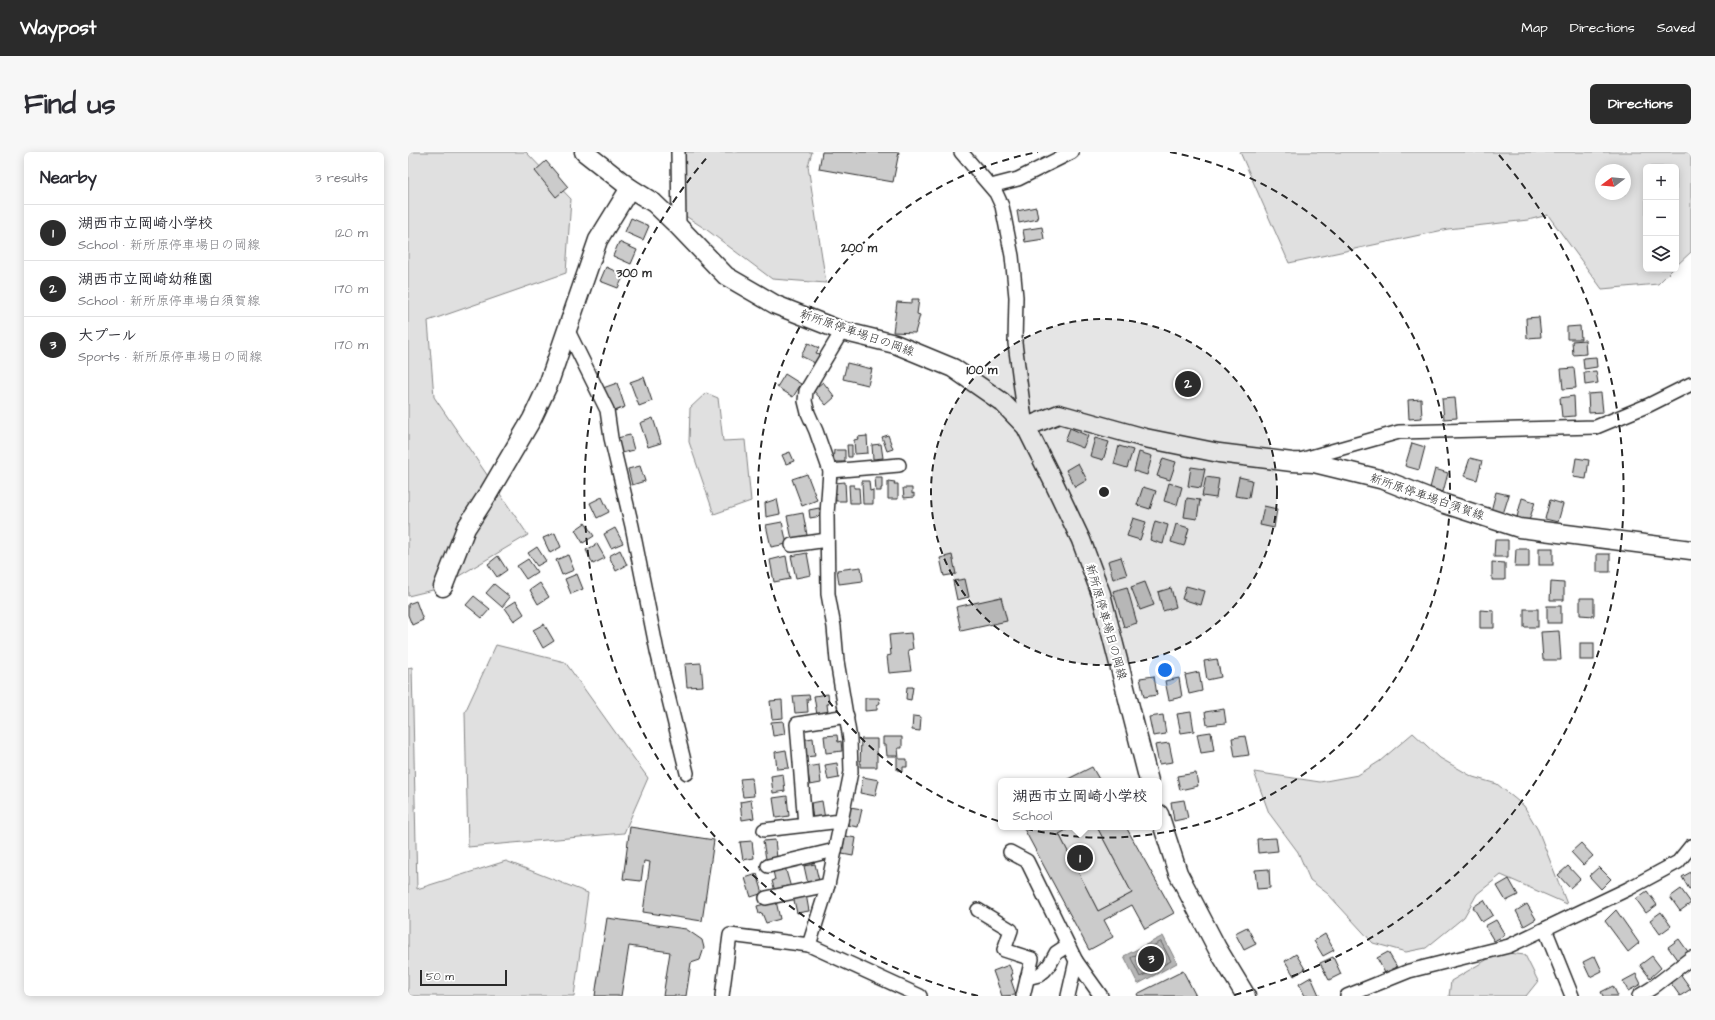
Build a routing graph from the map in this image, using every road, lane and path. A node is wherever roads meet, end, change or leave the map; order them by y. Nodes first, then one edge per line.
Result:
1 (584, 152) edge
2 (678, 152) edge
3 (961, 152) edge
4 (1072, 152) edge
5 (991, 186) junction
6 (630, 188) junction
7 (679, 227) junction
8 (568, 331) junction
9 (842, 331) junction
10 (1691, 384) edge
11 (1026, 427) junction
12 (1292, 462) junction
13 (899, 465) dead end
14 (830, 472) junction
15 (827, 540) junction
16 (792, 545) dead end
17 (1691, 550) edge
18 (443, 587) dead end
19 (847, 716) junction
20 (687, 773) dead end
21 (1148, 778) edge
22 (841, 821) junction
23 (1162, 823) edge
24 (806, 825) junction
25 (764, 830) dead end
26 (1691, 846) edge
27 (835, 850) junction
28 (1010, 852) dead end
29 (1678, 862) junction
30 (1691, 864) edge
31 (768, 866) dead end
32 (828, 885) junction
33 (766, 898) dead end
34 (978, 910) dead end
35 (1545, 929) junction
36 (809, 944) junction
37 (1068, 945) junction
38 (1691, 958) edge
39 (1032, 959) junction
40 (1076, 961) junction
41 (1048, 966) junction
42 (1027, 978) junction
43 (722, 996) edge
44 (920, 996) edge
45 (1023, 996) edge
46 (1068, 996) edge
47 (1101, 996) edge
48 (1246, 996) edge
49 (1347, 996) edge
50 (1572, 996) edge
51 (1639, 996) edge

1 - 6 main road, 新所原停車場日の岡線
2 - 7 street
3 - 5 street
4 - 5 street
5 - 11 street
6 - 7 main road, 新所原停車場日の岡線
6 - 8 main road
7 - 9 main road, 新所原停車場日の岡線
8 - 18 main road
8 - 20 street
9 - 11 main road, 新所原停車場日の岡線
9 - 14 street
10 - 12 street
11 - 12 main road, 新所原停車場白須賀線
11 - 21 main road, 新所原停車場日の岡線
12 - 17 main road, 新所原停車場白須賀線
13 - 14 street
14 - 15 street
15 - 16 street
15 - 19 street
19 - 22 street
19 - 24 street
22 - 24 street
22 - 27 street
23 - 48 main road
24 - 25 street
26 - 29 street
27 - 31 street
27 - 32 street
28 - 37 street
29 - 30 street
29 - 35 street
32 - 33 street
32 - 36 street
34 - 39 street
35 - 49 street
35 - 50 street
36 - 43 street
36 - 44 street
37 - 40 street
37 - 41 street
38 - 51 street
39 - 41 street
39 - 42 street
40 - 46 street
40 - 47 street
41 - 42 street
42 - 45 street

